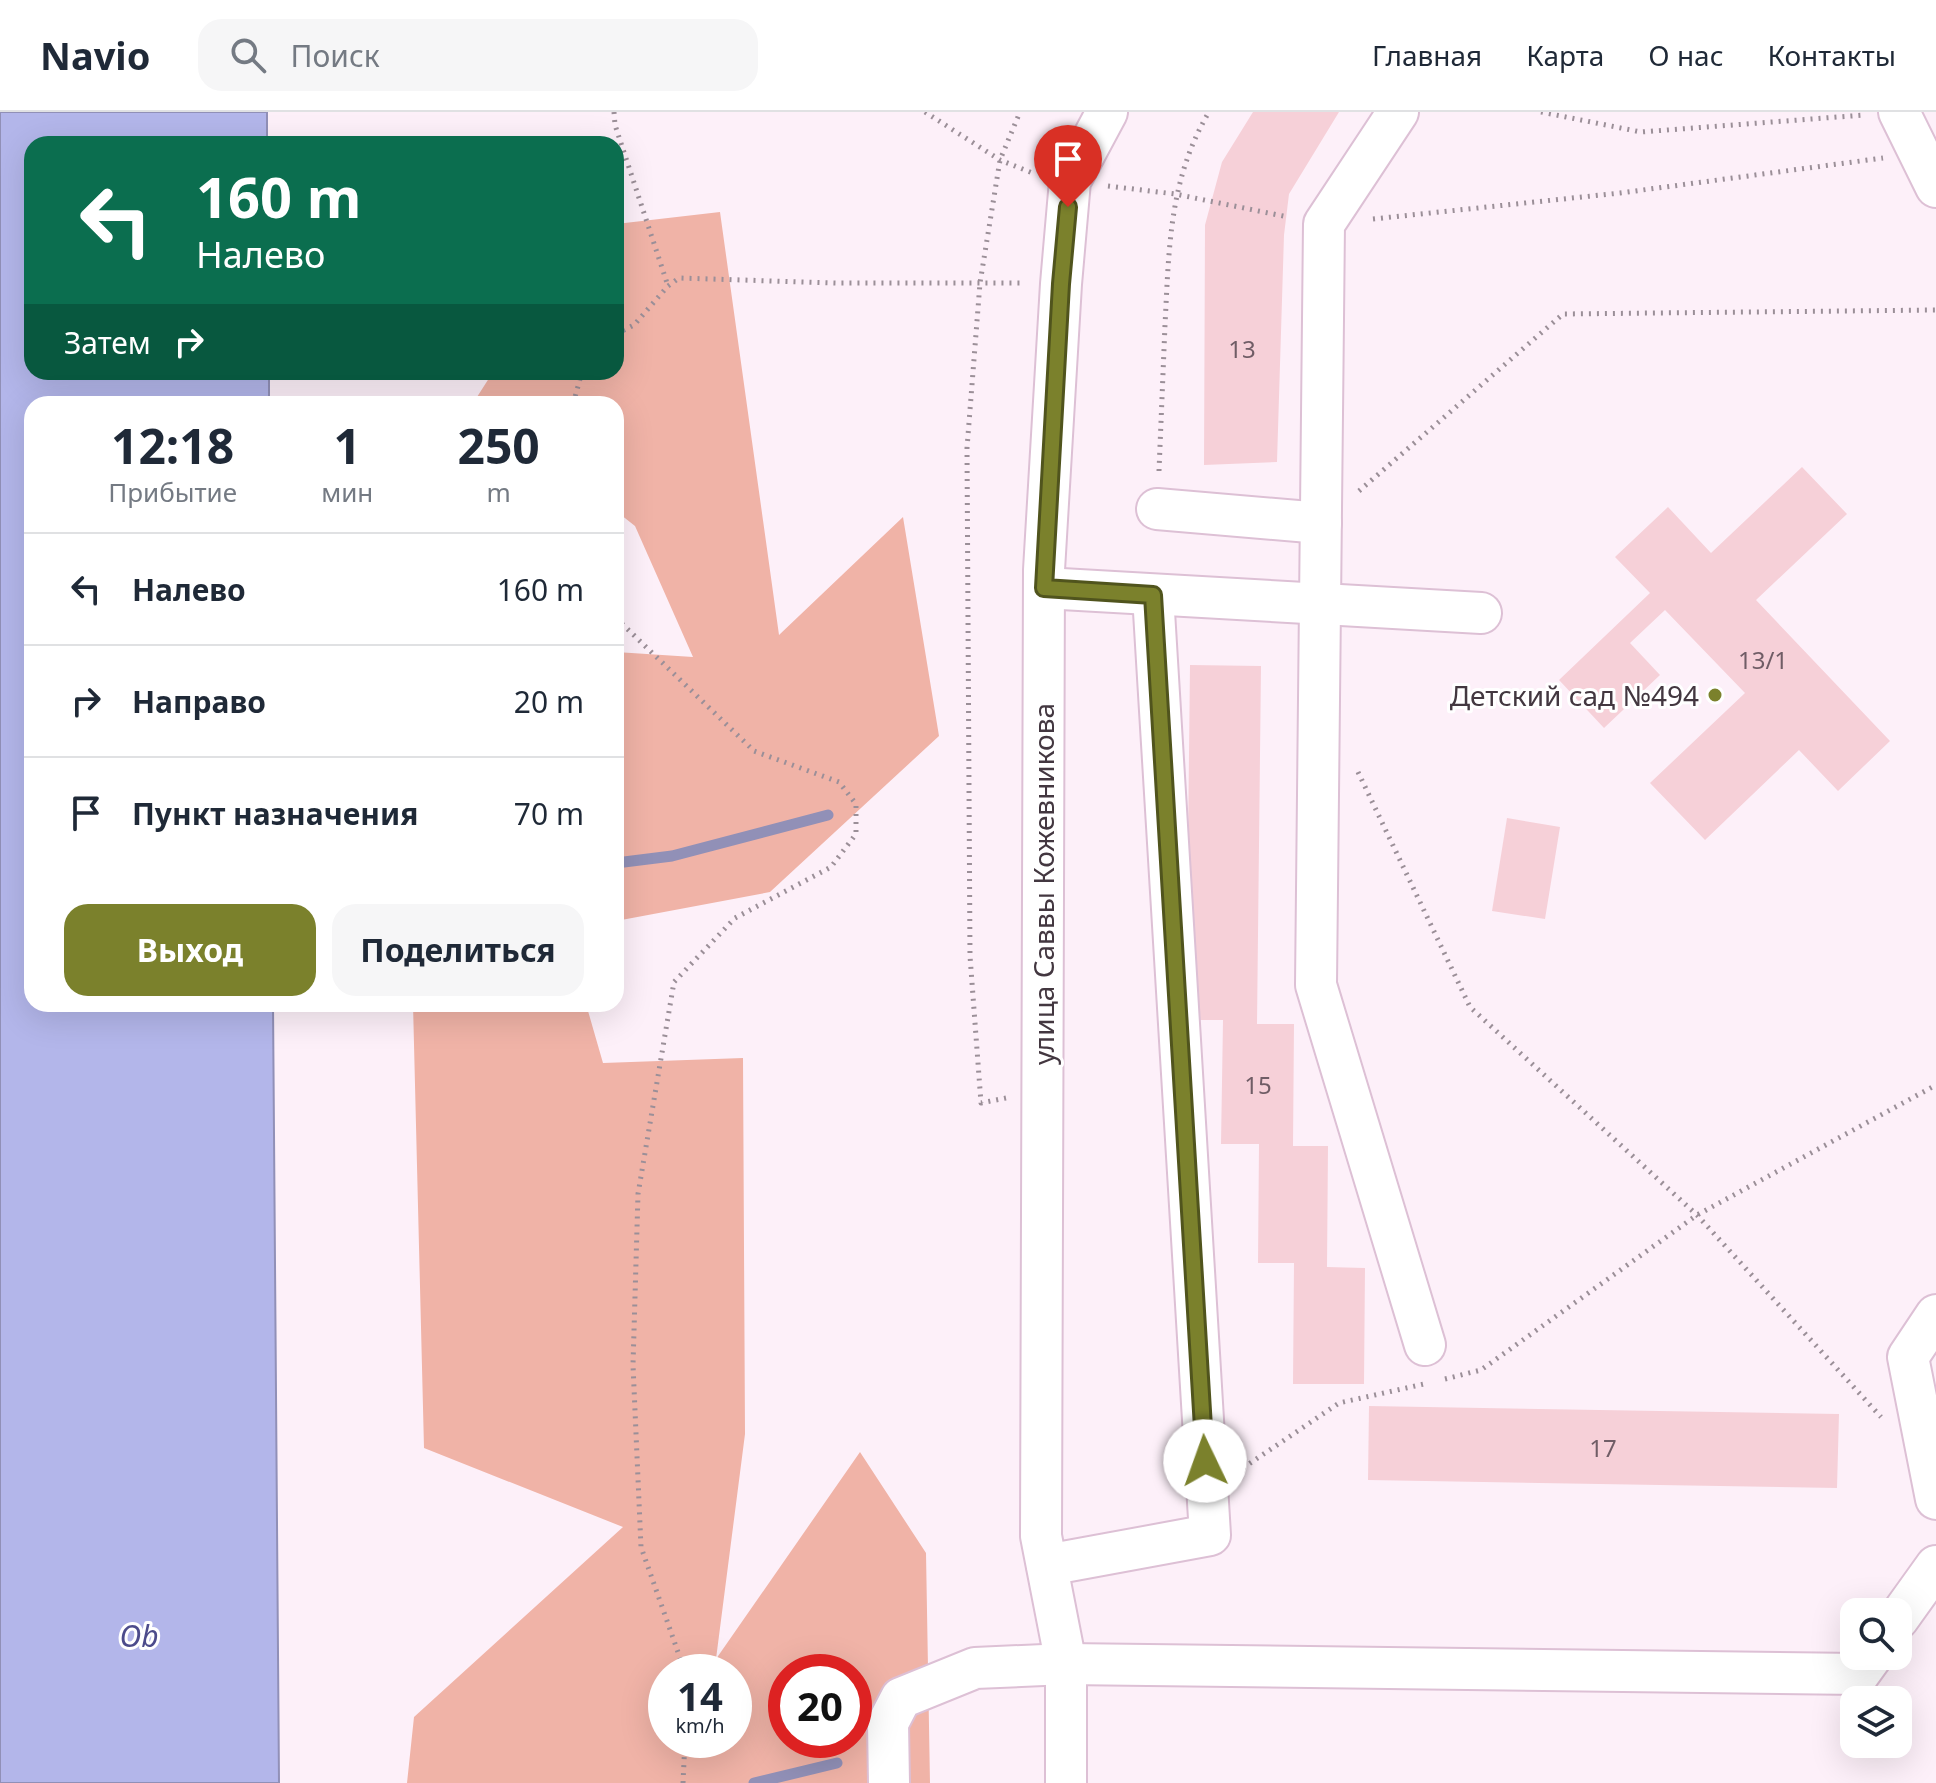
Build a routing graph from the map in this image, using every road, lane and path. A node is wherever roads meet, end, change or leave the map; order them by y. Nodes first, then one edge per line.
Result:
1 (614, 112) edge
2 (925, 112) edge
3 (1020, 112) edge
4 (1107, 112) edge
5 (1209, 112) edge
6 (1398, 112) edge
7 (1541, 112) edge
8 (1883, 113) edge
9 (619, 136) edge
10 (624, 152) edge
11 (1000, 160) junction
12 (1931, 163) edge
13 (1070, 181) junction
14 (1175, 194) junction
15 (1324, 224) junction
16 (980, 283) junction
17 (1061, 284) junction
18 (668, 286) junction
19 (1936, 310) edge
20 (624, 330) edge
21 (1157, 509) joint
22 (1321, 523) junction
23 (1044, 588) junction
24 (1153, 595) junction
25 (1320, 604) junction
26 (1481, 613) dead end
27 (624, 626) edge
28 (1354, 765) dead end
29 (1936, 1085) edge
30 (1042, 1092) junction
31 (1697, 1215) junction
32 (1936, 1315) edge
33 (1425, 1345) dead end
34 (1888, 1424) dead end
35 (1207, 1492) junction
36 (1936, 1499) edge
37 (1047, 1565) junction
38 (1936, 1566) edge
39 (1912, 1599) edge
40 (679, 1654) edge
41 (1066, 1664) junction
42 (1862, 1670) edge
43 (684, 1758) edge
44 (683, 1783) edge
45 (889, 1783) edge
46 (1066, 1783) edge

1 - 9 path
2 - 11 path
3 - 11 path
4 - 13 street, улица Саввы Кожевникова
5 - 14 path
6 - 15 street
7 - 8 path
8 - 12 street
10 - 18 path
11 - 13 path
11 - 16 path
12 - 15 path
13 - 14 path
13 - 17 street, улица Саввы Кожевникова
14 - 15 path
14 - 21 path
15 - 22 street
16 - 17 path
16 - 18 path
16 - 30 path
17 - 23 street, улица Саввы Кожевникова
18 - 20 path
19 - 22 path
21 - 22 street
22 - 25 street
23 - 24 street
23 - 30 street, улица Саввы Кожевникова
24 - 25 street
24 - 35 street
25 - 26 street
25 - 33 street
27 - 40 path
28 - 31 path
29 - 31 path
30 - 37 street, улица Саввы Кожевникова
31 - 34 path
31 - 35 path
32 - 36 street
35 - 37 street
37 - 41 street, улица Саввы Кожевникова
38 - 39 street
41 - 42 street
41 - 45 street
41 - 46 street, улица Саввы Кожевникова
43 - 44 path

